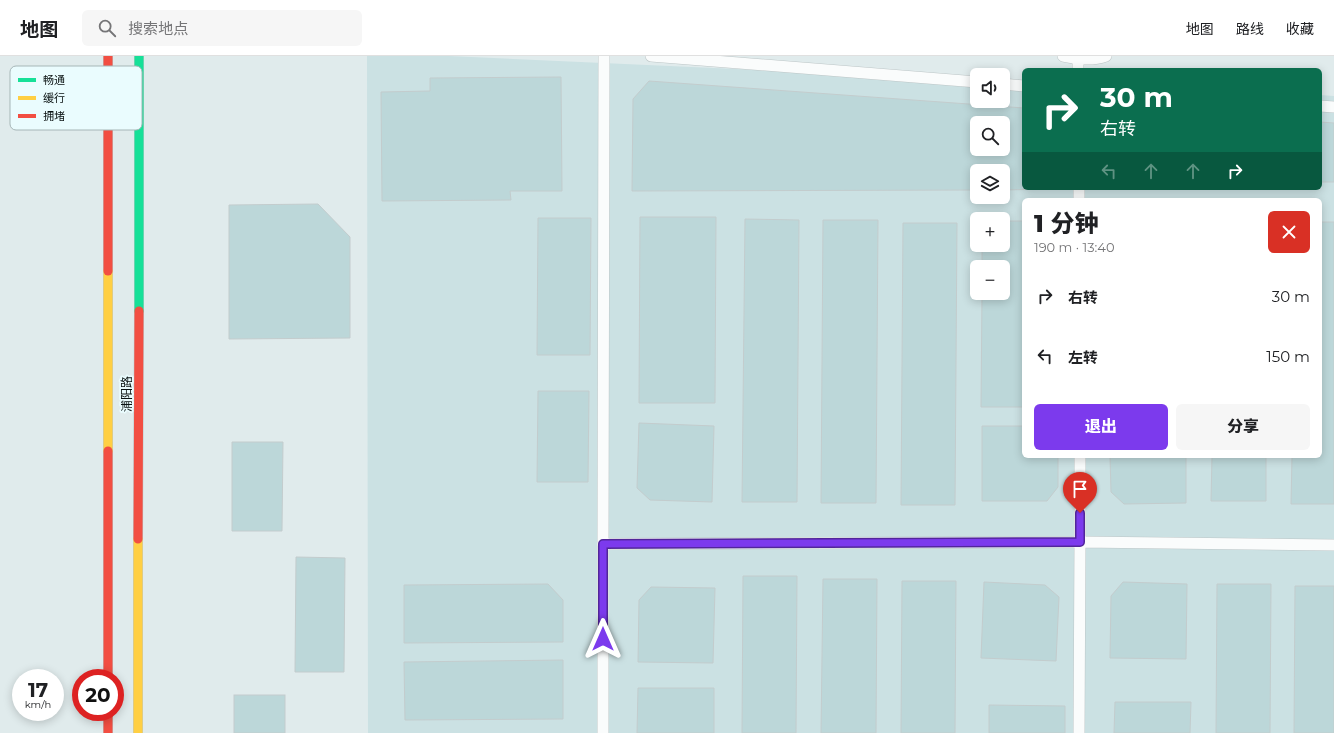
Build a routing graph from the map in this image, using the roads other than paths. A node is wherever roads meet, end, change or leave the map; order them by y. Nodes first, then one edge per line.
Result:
1 (139, 56) edge
2 (604, 56) edge
3 (652, 56) edge
4 (1063, 56) edge
5 (1106, 56) edge
6 (1078, 65) edge
7 (139, 66) edge
8 (970, 81) edge
9 (1010, 85) edge
10 (1022, 86) edge
11 (1322, 106) edge
12 (1334, 107) edge
13 (108, 130) edge
14 (139, 130) edge
15 (1080, 458) edge
16 (1080, 542) junction
17 (603, 544) junction
18 (1334, 545) edge
19 (108, 669) edge
20 (108, 721) edge
21 (108, 733) edge
22 (138, 733) edge
23 (603, 733) edge
24 (1079, 733) edge

1 - 7 street, 浦阳路
2 - 17 lane
3 - 8 lane
4 - 6 lane
5 - 6 lane
9 - 10 lane
11 - 12 lane
13 - 19 street, 浦阳路
14 - 22 street, 浦阳路
15 - 16 lane
16 - 17 lane
16 - 18 lane
16 - 24 lane
17 - 23 lane
20 - 21 street

